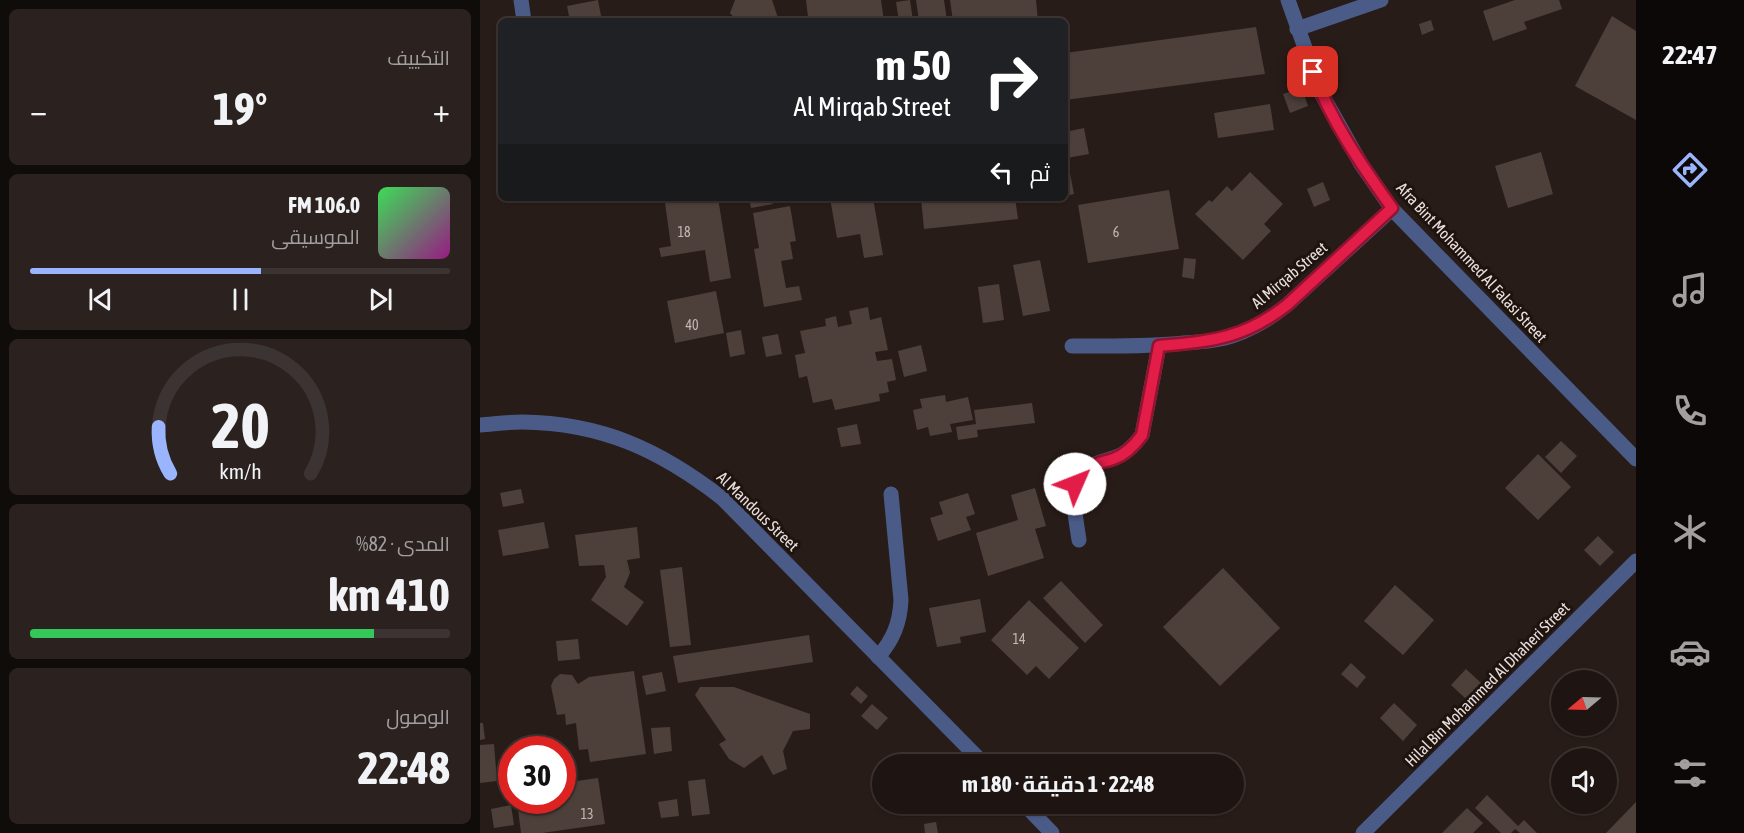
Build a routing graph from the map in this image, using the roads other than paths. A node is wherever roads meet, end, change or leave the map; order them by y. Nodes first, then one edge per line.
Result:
1 (521, 0) edge
2 (1288, 0) edge
3 (1381, 0) edge
4 (524, 18) edge
5 (1297, 29) junction
6 (1392, 208) junction
7 (1072, 346) dead end
8 (1159, 346) junction
9 (480, 425) edge
10 (1636, 459) edge
11 (891, 494) dead end
12 (1079, 540) dead end
13 (1636, 561) edge
14 (878, 657) junction
15 (974, 754) edge
16 (1034, 814) edge
17 (1052, 833) edge
18 (1363, 833) edge

1 - 4 street
2 - 5 street, Afra Bint Mohammed Al Falasi Street
3 - 5 street
5 - 6 street, Afra Bint Mohammed Al Falasi Street
6 - 8 street, Al Mirqab Street
6 - 10 street, Afra Bint Mohammed Al Falasi Street
7 - 8 street, Al Mirqab Street
8 - 12 street
9 - 14 street, Al Mandous Street
11 - 14 street
13 - 18 street, Hilal Bin Mohammed Al Dhaheri Street
14 - 15 street, Al Mandous Street
16 - 17 street

